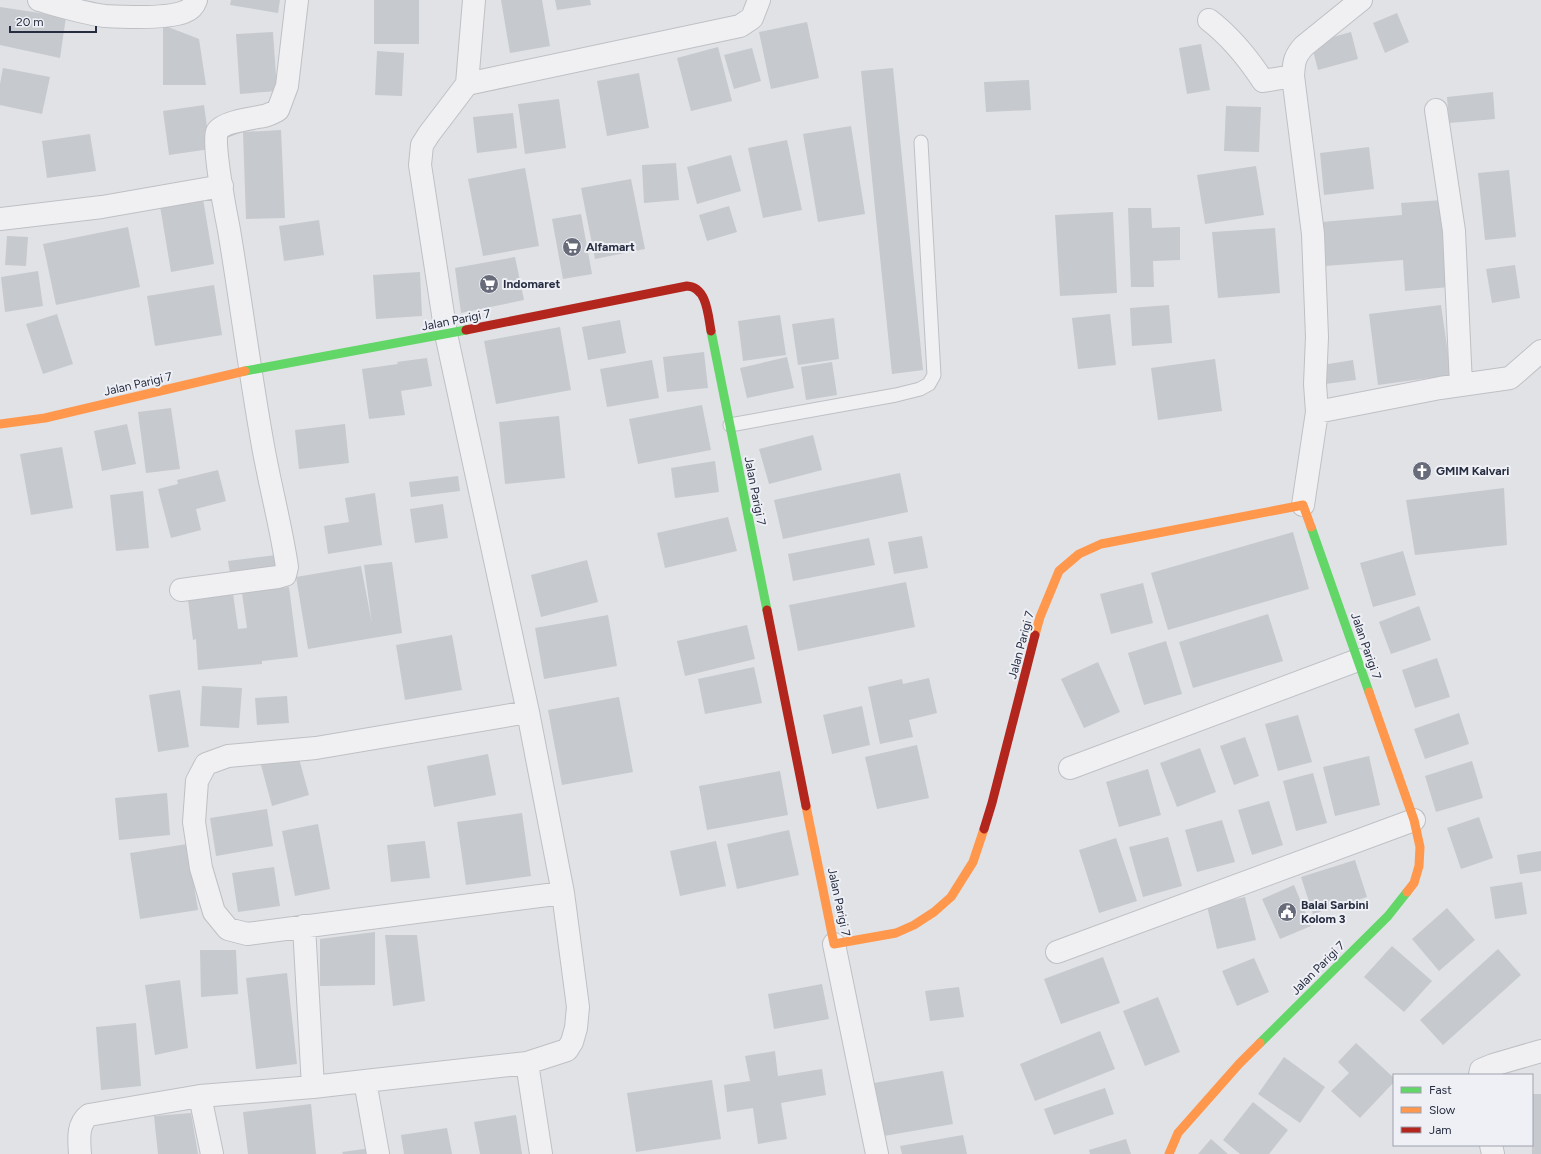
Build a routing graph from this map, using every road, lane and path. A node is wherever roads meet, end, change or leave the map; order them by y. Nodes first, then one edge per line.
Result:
1 (39, 0) edge
2 (196, 0) edge
3 (297, 0) edge
4 (474, 0) edge
5 (758, 0) edge
6 (1361, 0) edge
7 (1209, 20) dead end
8 (1293, 76) junction
9 (467, 84) junction
10 (1436, 110) dead end
11 (921, 142) dead end
12 (222, 186) junction
13 (0, 219) edge
14 (446, 334) junction
15 (1541, 351) edge
16 (250, 370) junction
17 (1461, 385) junction
18 (1316, 412) junction
19 (0, 424) edge
20 (730, 425) junction
21 (1303, 505) junction
22 (180, 590) dead end
23 (1358, 660) junction
24 (528, 712) junction
25 (1070, 768) dead end
26 (1414, 820) junction
27 (563, 893) junction
28 (304, 926) junction
29 (834, 944) junction
30 (1057, 952) dead end
31 (1541, 1051) edge
32 (527, 1063) junction
33 (1480, 1074) edge
34 (365, 1081) junction
35 (314, 1087) junction
36 (200, 1096) junction
37 (80, 1154) edge
38 (212, 1154) edge
39 (378, 1154) edge
40 (541, 1154) edge
41 (876, 1154) edge
42 (1169, 1154) edge

1 - 2 street
3 - 12 street
4 - 9 street
5 - 9 street
6 - 8 street
7 - 8 street
8 - 18 street
9 - 14 street
10 - 17 street
11 - 20 lane
12 - 13 street
12 - 16 street
14 - 16 street, Jalan Parigi 7
14 - 20 street, Jalan Parigi 7
14 - 24 street
15 - 17 street
16 - 19 street, Jalan Parigi 7
16 - 22 street
17 - 18 street
18 - 21 street
20 - 29 street, Jalan Parigi 7
21 - 23 street, Jalan Parigi 7
21 - 29 street, Jalan Parigi 7
23 - 25 street
23 - 26 street, Jalan Parigi 7
24 - 27 street
24 - 28 street
26 - 30 street
26 - 42 street, Jalan Parigi 7
27 - 28 street
27 - 32 street
28 - 35 street
29 - 41 street
31 - 33 street
32 - 34 street
32 - 40 street
34 - 35 street
34 - 39 street
35 - 36 street
36 - 37 street
36 - 38 street

